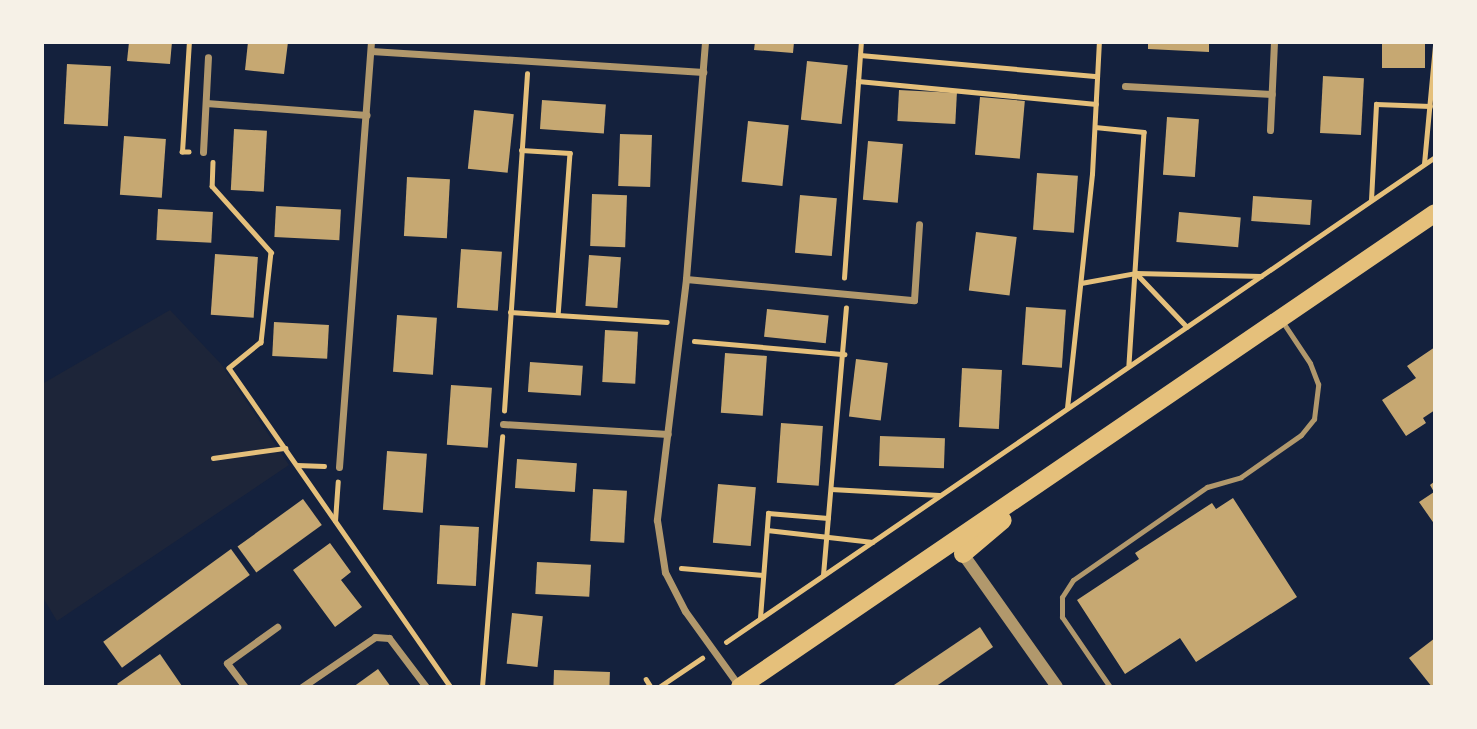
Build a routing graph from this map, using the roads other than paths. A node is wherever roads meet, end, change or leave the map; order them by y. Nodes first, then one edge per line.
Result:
1 (371, 42) edge
2 (705, 42) edge
3 (1274, 42) edge
4 (371, 51) junction
5 (208, 57) dead end
6 (703, 72) junction
7 (1125, 86) dead end
8 (1272, 94) junction
9 (206, 103) junction
10 (368, 115) junction
11 (1270, 130) dead end
12 (203, 152) road end
13 (1435, 213) edge
14 (919, 224) dead end
15 (686, 279) junction
16 (1280, 319) junction
17 (503, 424) road end
18 (667, 434) junction
19 (339, 467) dead end
20 (958, 548) junction
21 (277, 627) dead end
22 (1106, 686) edge
23 (246, 687) edge
24 (302, 687) edge
25 (426, 687) edge
26 (740, 687) edge
27 (1057, 687) edge

1 - 4 street
2 - 6 street
3 - 8 street
4 - 6 street
4 - 10 street
5 - 9 street
6 - 15 street
7 - 8 street
8 - 11 street
9 - 10 street
9 - 12 street
10 - 19 street
13 - 16 main road
14 - 15 street
15 - 18 street
16 - 20 main road
16 - 22 lane
17 - 18 street
18 - 26 street
20 - 26 main road
20 - 27 street
21 - 23 street
24 - 25 street

